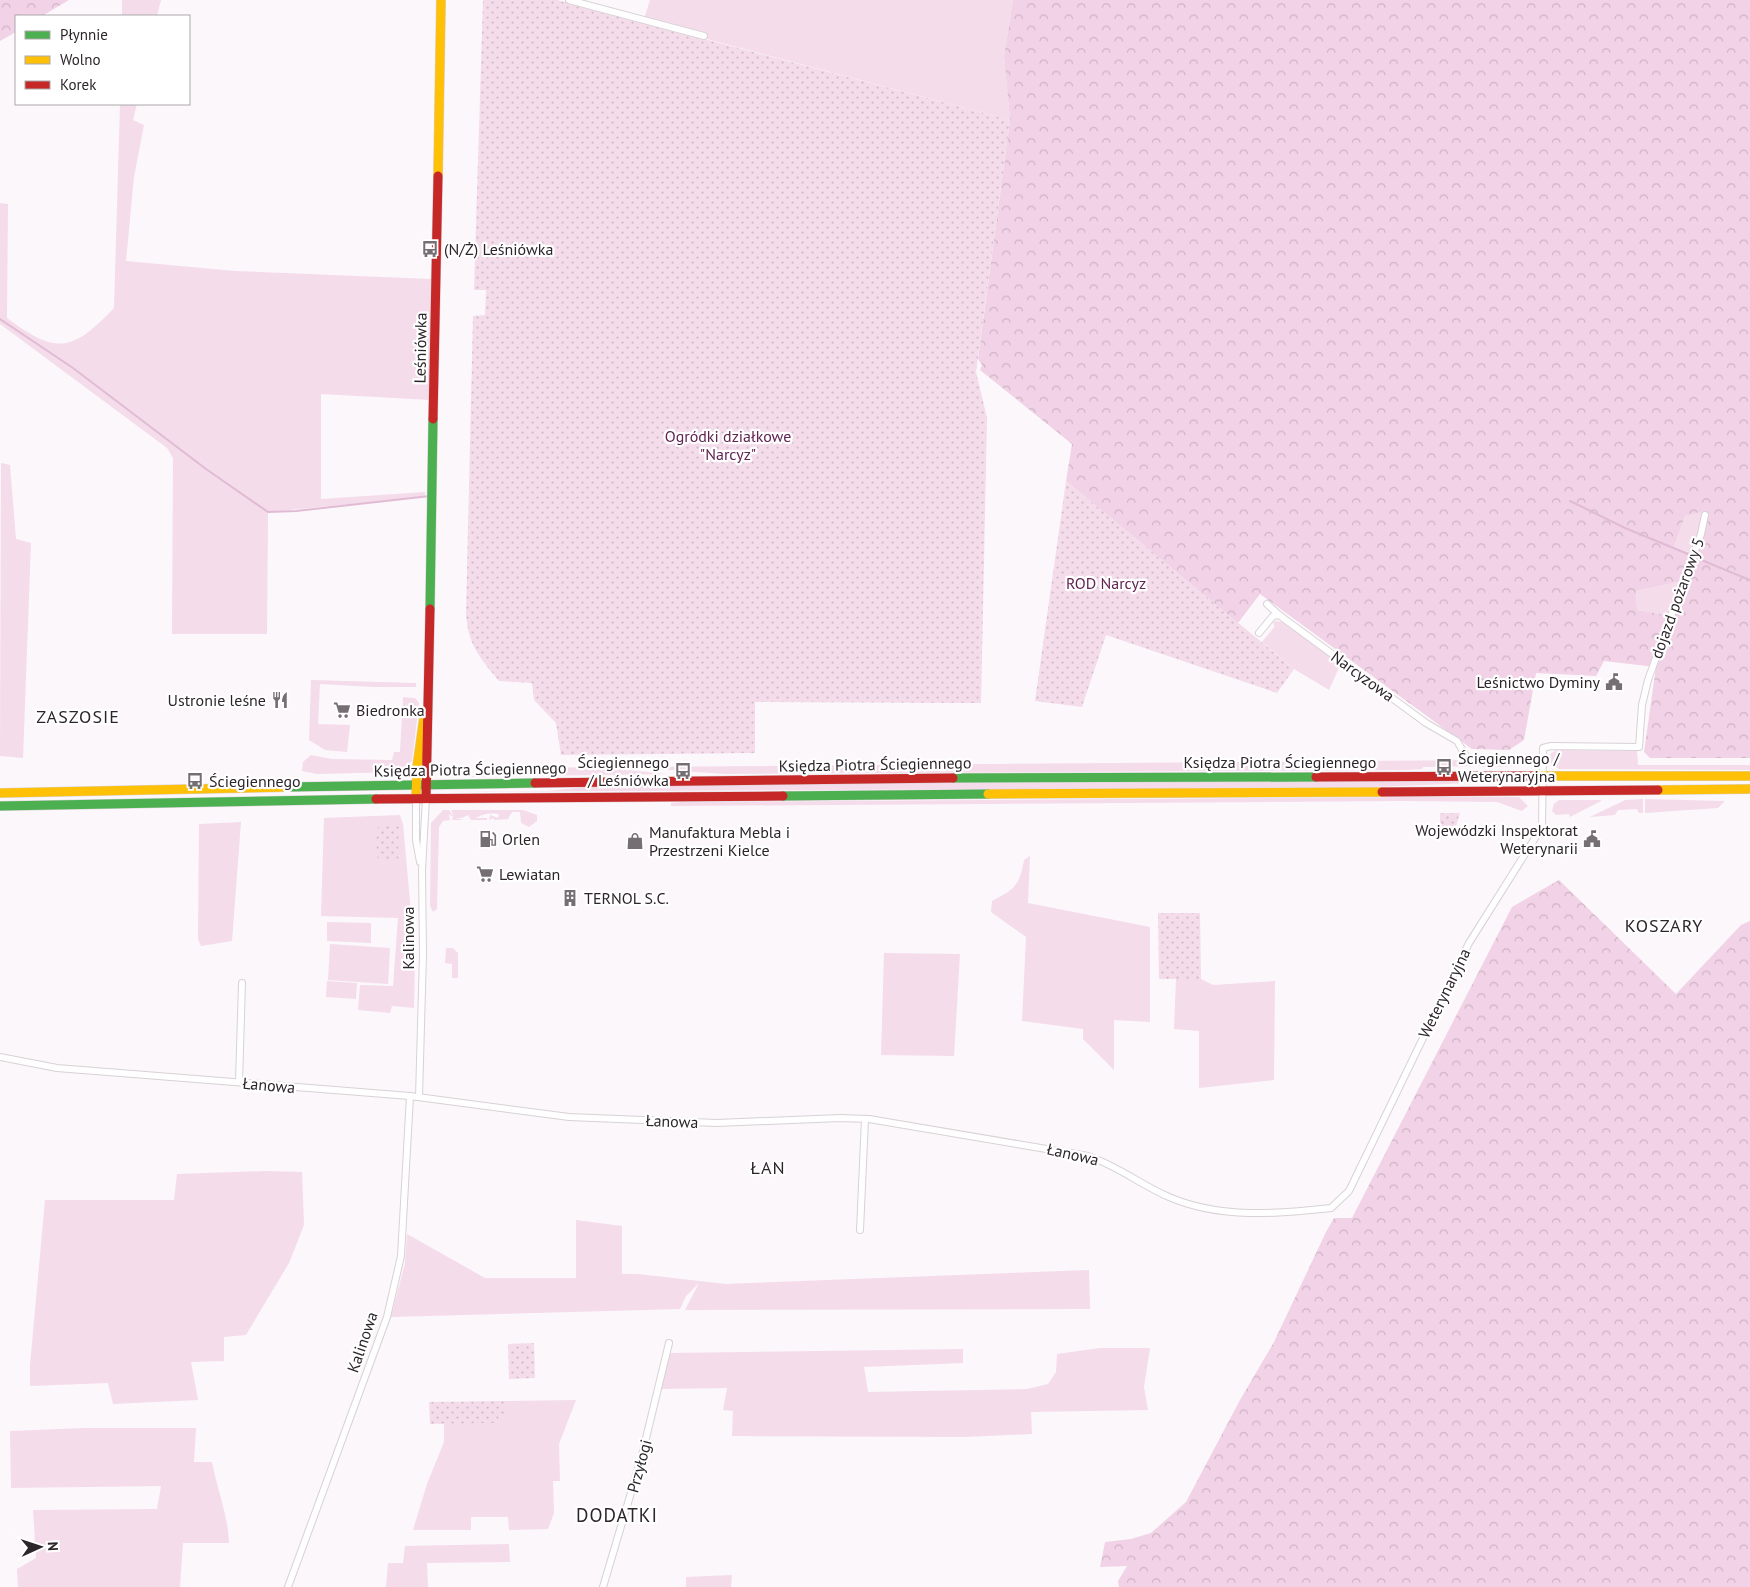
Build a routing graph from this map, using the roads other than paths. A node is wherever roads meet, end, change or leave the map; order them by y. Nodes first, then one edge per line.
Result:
1 (441, 0) edge
2 (569, 0) edge
3 (704, 36) dead end
4 (1705, 515) dead end
5 (1267, 604) dead end
6 (1279, 615) junction
7 (1258, 633) dead end
8 (1467, 758) dead end
9 (1544, 776) junction
10 (1750, 776) edge
11 (421, 785) junction
12 (1544, 790) junction
13 (1750, 790) edge
14 (1, 796) edge
15 (416, 798) junction
16 (426, 798) junction
17 (0, 806) edge
18 (422, 870) junction
19 (242, 983) dead end
20 (0, 1058) edge
21 (239, 1082) junction
22 (410, 1096) junction
23 (419, 1097) junction
24 (865, 1119) junction
25 (1331, 1208) joint
26 (860, 1230) dead end
27 (669, 1343) dead end
28 (288, 1587) edge
29 (603, 1587) edge

1 - 11 main road, Leśniówka
2 - 3 street
4 - 9 street, dojazd pożarowy 5
5 - 6 street, Narcyzowa
6 - 7 street
6 - 8 street, Narcyzowa
9 - 10 main road, Księdza Piotra Ściegiennego
9 - 11 main road, Księdza Piotra Ściegiennego
9 - 12 street, Weterynaryjna
11 - 14 main road, Księdza Piotra Ściegiennego
11 - 15 main road, Kalinowa
11 - 16 main road, Leśniówka
12 - 13 main road, Księdza Piotra Ściegiennego
12 - 16 main road, Księdza Piotra Ściegiennego
12 - 25 street, Weterynaryjna
15 - 16 main road, Księdza Piotra Ściegiennego
15 - 17 main road, Księdza Piotra Ściegiennego
15 - 18 street, Kalinowa
16 - 18 street, Kalinowa
18 - 23 street, Kalinowa
19 - 21 street
20 - 21 street, Łanowa
21 - 22 street, Łanowa
22 - 23 street, Łanowa
22 - 28 street, Kalinowa
23 - 24 street, Łanowa
24 - 25 street, Łanowa
24 - 26 street
27 - 29 street, Przyłogi

